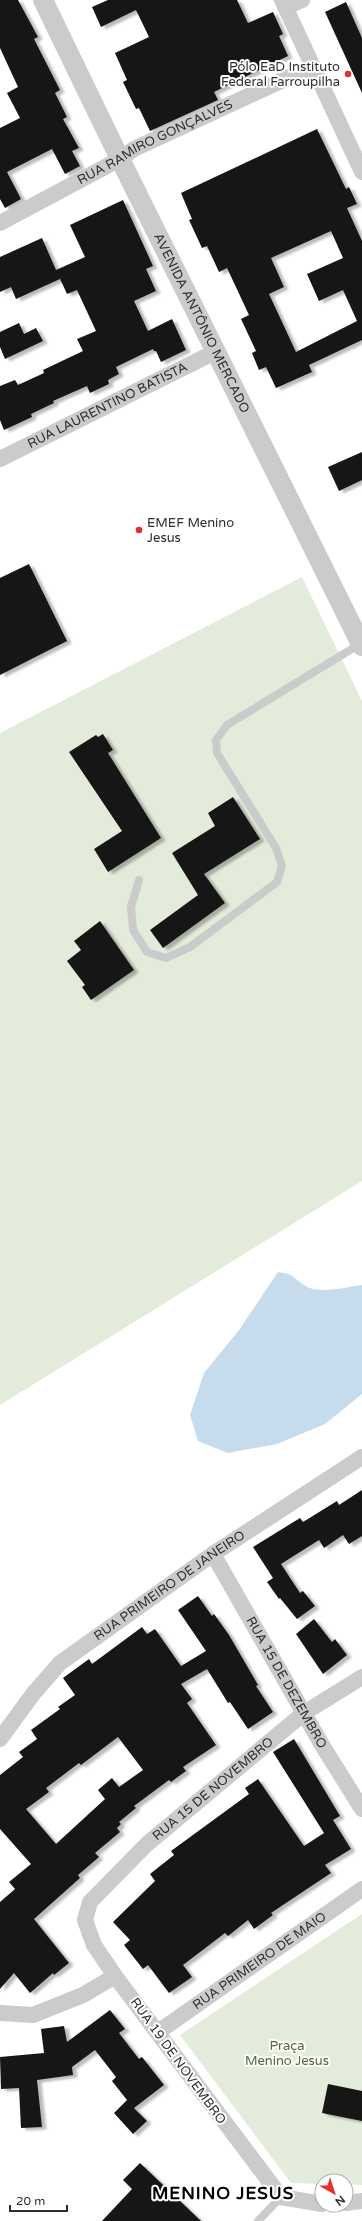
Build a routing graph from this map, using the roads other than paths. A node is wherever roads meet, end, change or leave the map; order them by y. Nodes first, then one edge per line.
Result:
1 (43, 0) edge
2 (302, 0) edge
3 (283, 4) edge
4 (313, 66) junction
5 (120, 159) junction
6 (361, 168) edge
7 (0, 223) edge
8 (215, 352) junction
9 (0, 459) edge
10 (360, 637) edge
11 (139, 880) dead end
12 (362, 1457) edge
13 (213, 1554) junction
14 (362, 1677) edge
15 (304, 1714) junction
16 (0, 1739) edge
17 (362, 1809) edge
18 (362, 1889) edge
19 (85, 1920) joint
20 (115, 1976) junction
21 (0, 2013) edge
22 (158, 2032) junction
23 (281, 2197) junction
24 (314, 2203) edge
25 (258, 2221) edge

1 - 5 street, AVENIDA ANTÔNIO MERCADO
2 - 3 street
3 - 4 street
4 - 5 street, RUA RAMIRO GONÇALVES
4 - 6 street
5 - 7 street, RUA RAMIRO GONÇALVES
5 - 8 street, AVENIDA ANTÔNIO MERCADO
8 - 9 street, RUA LAURENTINO BATISTA
8 - 10 street, AVENIDA ANTÔNIO MERCADO
10 - 11 lane
12 - 13 street, RUA PRIMEIRO DE JANEIRO
13 - 15 street, RUA 15 DE DEZEMBRO
13 - 16 street, RUA PRIMEIRO DE JANEIRO
14 - 15 street, RUA 15 DE NOVEMBRO
15 - 17 street, RUA 15 DE DEZEMBRO
15 - 19 street, RUA 15 DE NOVEMBRO
18 - 22 street, RUA PRIMEIRO DE MAIO
19 - 20 street, RUA 19 DE NOVEMBRO
20 - 21 street
20 - 22 street, RUA 19 DE NOVEMBRO
22 - 23 street, RUA 19 DE NOVEMBRO
23 - 24 street
23 - 25 lane

